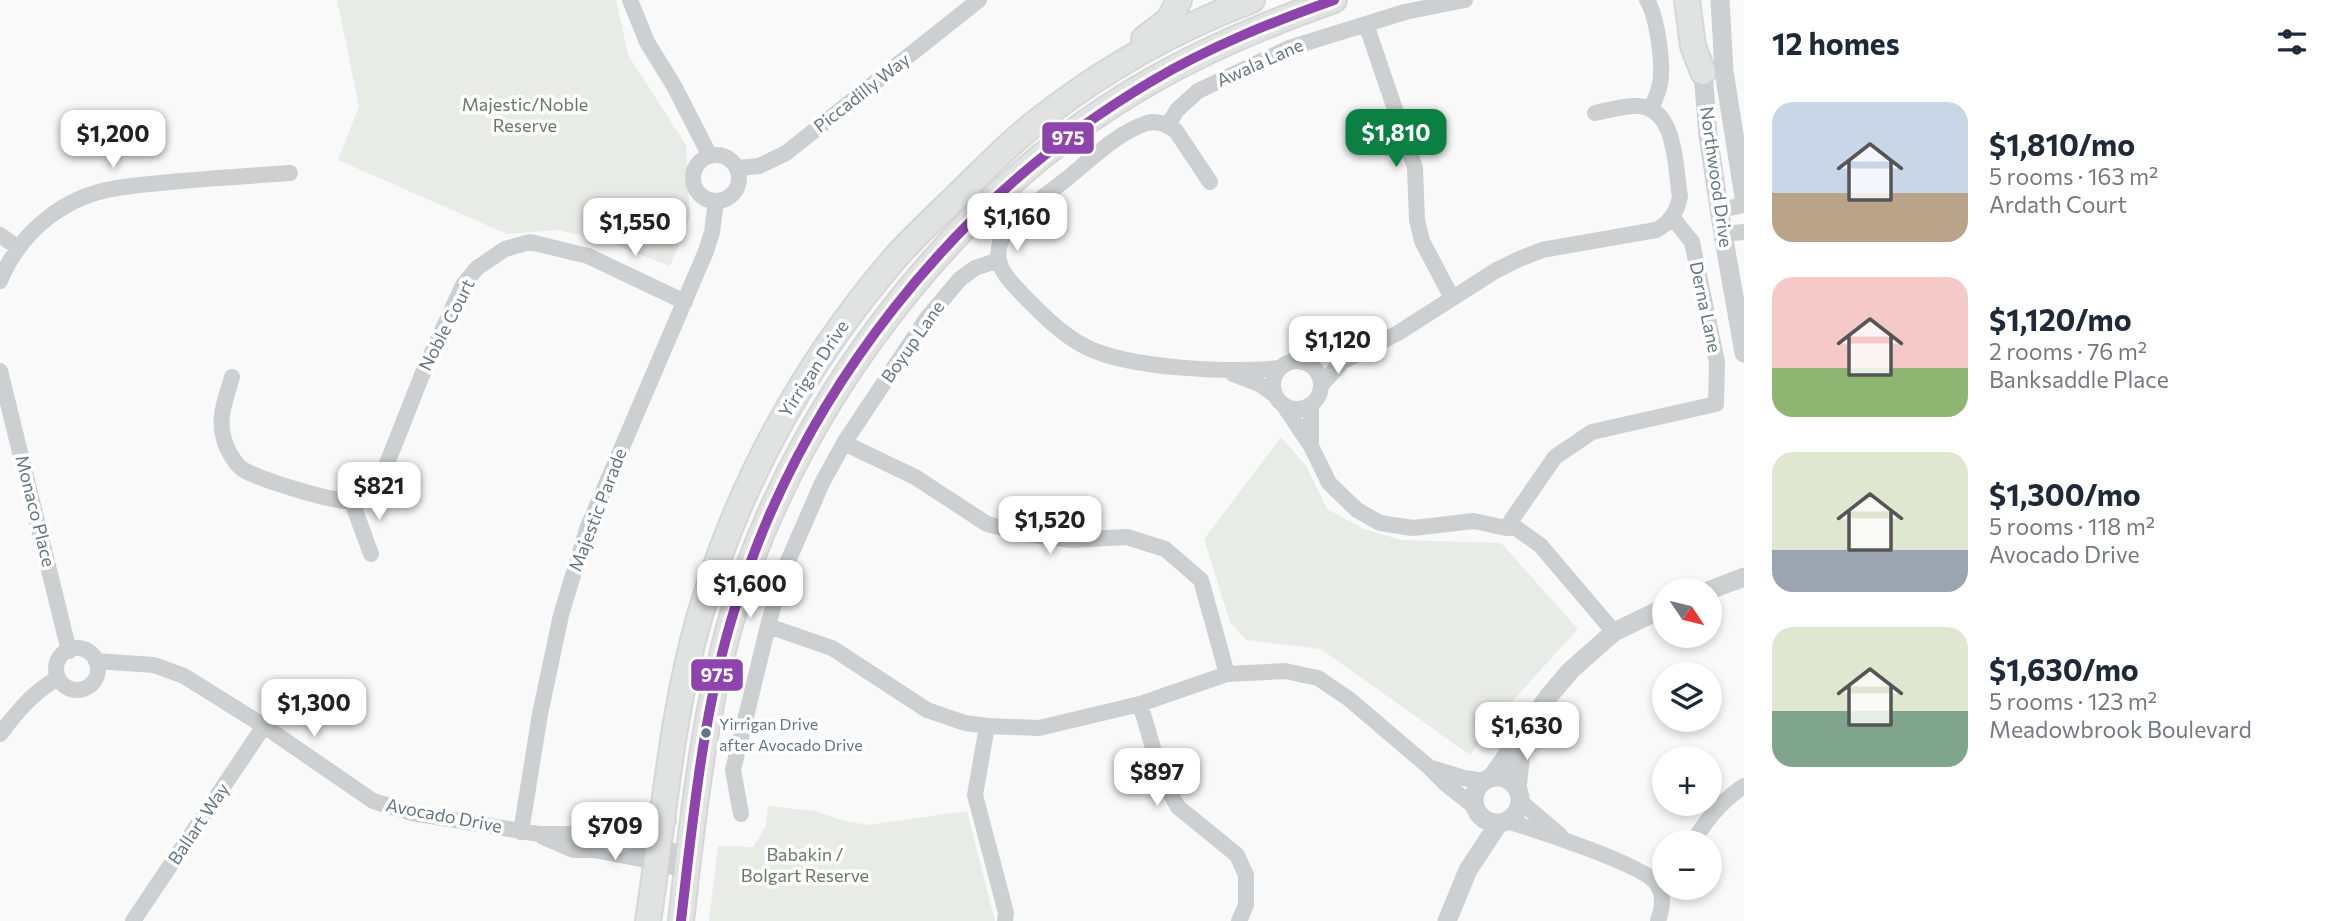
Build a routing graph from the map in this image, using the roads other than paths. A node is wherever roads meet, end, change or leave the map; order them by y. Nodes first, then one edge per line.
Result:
1 (630, 0) edge
2 (979, 0) edge
3 (1179, 0) edge
4 (1252, 0) edge
5 (1334, 0) edge
6 (1465, 0) edge
7 (1647, 0) edge
8 (1686, 0) edge
9 (1697, 0) edge
10 (1720, 0) edge
11 (1213, 8) edge
12 (1366, 24) junction
13 (1230, 42) junction
14 (1703, 72) junction
15 (1651, 109) junction
16 (1595, 113) dead end
17 (1042, 117) junction
18 (1168, 125) junction
19 (710, 156) junction
20 (737, 168) junction
21 (290, 173) dead end
22 (1210, 182) dead end
23 (1744, 197) edge
24 (716, 201) junction
25 (1744, 205) edge
26 (1719, 210) junction
27 (1672, 217) junction
28 (1744, 232) edge
29 (1723, 234) junction
30 (0, 235) edge
31 (18, 247) junction
32 (999, 260) junction
33 (0, 282) edge
34 (1452, 298) junction
35 (685, 302) junction
36 (1360, 351) junction
37 (1744, 353) edge
38 (1308, 363) junction
39 (1280, 368) junction
40 (1224, 370) junction
41 (0, 371) edge
42 (232, 377) dead end
43 (1322, 384) junction
44 (1279, 400) junction
45 (1311, 405) junction
46 (844, 443) junction
47 (1311, 446) junction
48 (352, 502) junction
49 (1506, 528) junction
50 (371, 554) dead end
51 (1744, 577) edge
52 (1722, 585) edge
53 (1652, 614) edge
54 (768, 626) junction
55 (1614, 632) junction
56 (69, 651) junction
57 (96, 661) junction
58 (1227, 674) junction
59 (58, 678) junction
60 (1140, 704) junction
61 (1530, 723) junction
62 (264, 726) junction
63 (987, 726) junction
64 (0, 734) edge
65 (1429, 767) junction
66 (1488, 780) junction
67 (1744, 786) edge
68 (1518, 795) junction
69 (1477, 810) junction
70 (741, 814) dead end
71 (663, 820) junction
72 (1503, 822) junction
73 (1700, 830) edge
74 (521, 832) junction
75 (539, 834) junction
76 (1564, 839) junction
77 (615, 843) junction
78 (658, 854) junction
79 (688, 863) junction
80 (1468, 870) junction
81 (1652, 877) edge
82 (1663, 900) edge
83 (133, 921) edge
84 (648, 921) edge
85 (681, 921) edge
86 (1005, 921) edge
87 (1239, 921) edge
88 (1447, 921) edge
89 (1658, 921) edge

1 - 19 street
2 - 20 street, Piccadilly Way
3 - 17 main road
4 - 11 main road, Yirrigan Drive
5 - 13 main road, Yirrigan Drive
6 - 12 street, Awala Lane
7 - 15 street
8 - 14 main road
9 - 14 street, Northwood Drive
10 - 23 street, Northwood Drive
11 - 13 main road
11 - 17 main road, Yirrigan Drive
12 - 18 street, Awala Lane
12 - 34 street
13 - 79 main road, Yirrigan Drive
14 - 26 street, Northwood Drive
15 - 16 street
15 - 27 street
17 - 71 main road, Yirrigan Drive
18 - 22 street
18 - 32 street
19 - 20 street
19 - 24 street
20 - 24 street
21 - 31 street
24 - 35 street, Majestic Parade
25 - 26 street
26 - 29 street, Northwood Drive
27 - 34 street
27 - 49 street, Derna Lane
28 - 29 street
29 - 37 street, Northwood Drive
30 - 31 street
31 - 33 street
32 - 40 street
32 - 46 street, Boyup Lane
34 - 36 street
35 - 48 street, Noble Court
35 - 74 street, Majestic Parade
36 - 38 street
36 - 43 street
38 - 39 street
38 - 43 street
39 - 40 street
39 - 44 street
40 - 44 street
41 - 56 street, Monaco Place
42 - 48 street
43 - 45 street
44 - 45 street
44 - 47 street
45 - 47 street
46 - 54 street, Boyup Lane
46 - 58 street
47 - 49 street
48 - 50 street
49 - 55 street
51 - 52 street
53 - 55 street
54 - 63 street
54 - 70 street, Boyup Lane
55 - 61 street
56 - 57 street, Avocado Drive
56 - 59 street
57 - 59 street
57 - 62 street, Avocado Drive
58 - 60 street
58 - 65 street
59 - 64 street
60 - 63 street
60 - 87 street
61 - 66 street
61 - 68 street
62 - 74 street, Avocado Drive
62 - 83 street, Ballart Way
63 - 86 street
65 - 66 street
65 - 69 street
66 - 68 street
66 - 69 street
67 - 73 street
68 - 72 street
68 - 76 street
69 - 72 street
69 - 80 street
71 - 77 main road
71 - 78 main road, Yirrigan Drive
72 - 76 street
72 - 80 street
74 - 75 street, Avocado Drive
75 - 77 street, Avocado Drive
75 - 78 street, Avocado Drive
76 - 81 street
77 - 78 street, Avocado Drive
78 - 79 street, Avocado Drive
78 - 84 main road, Yirrigan Drive
79 - 85 main road, Yirrigan Drive
80 - 88 street
82 - 89 street

